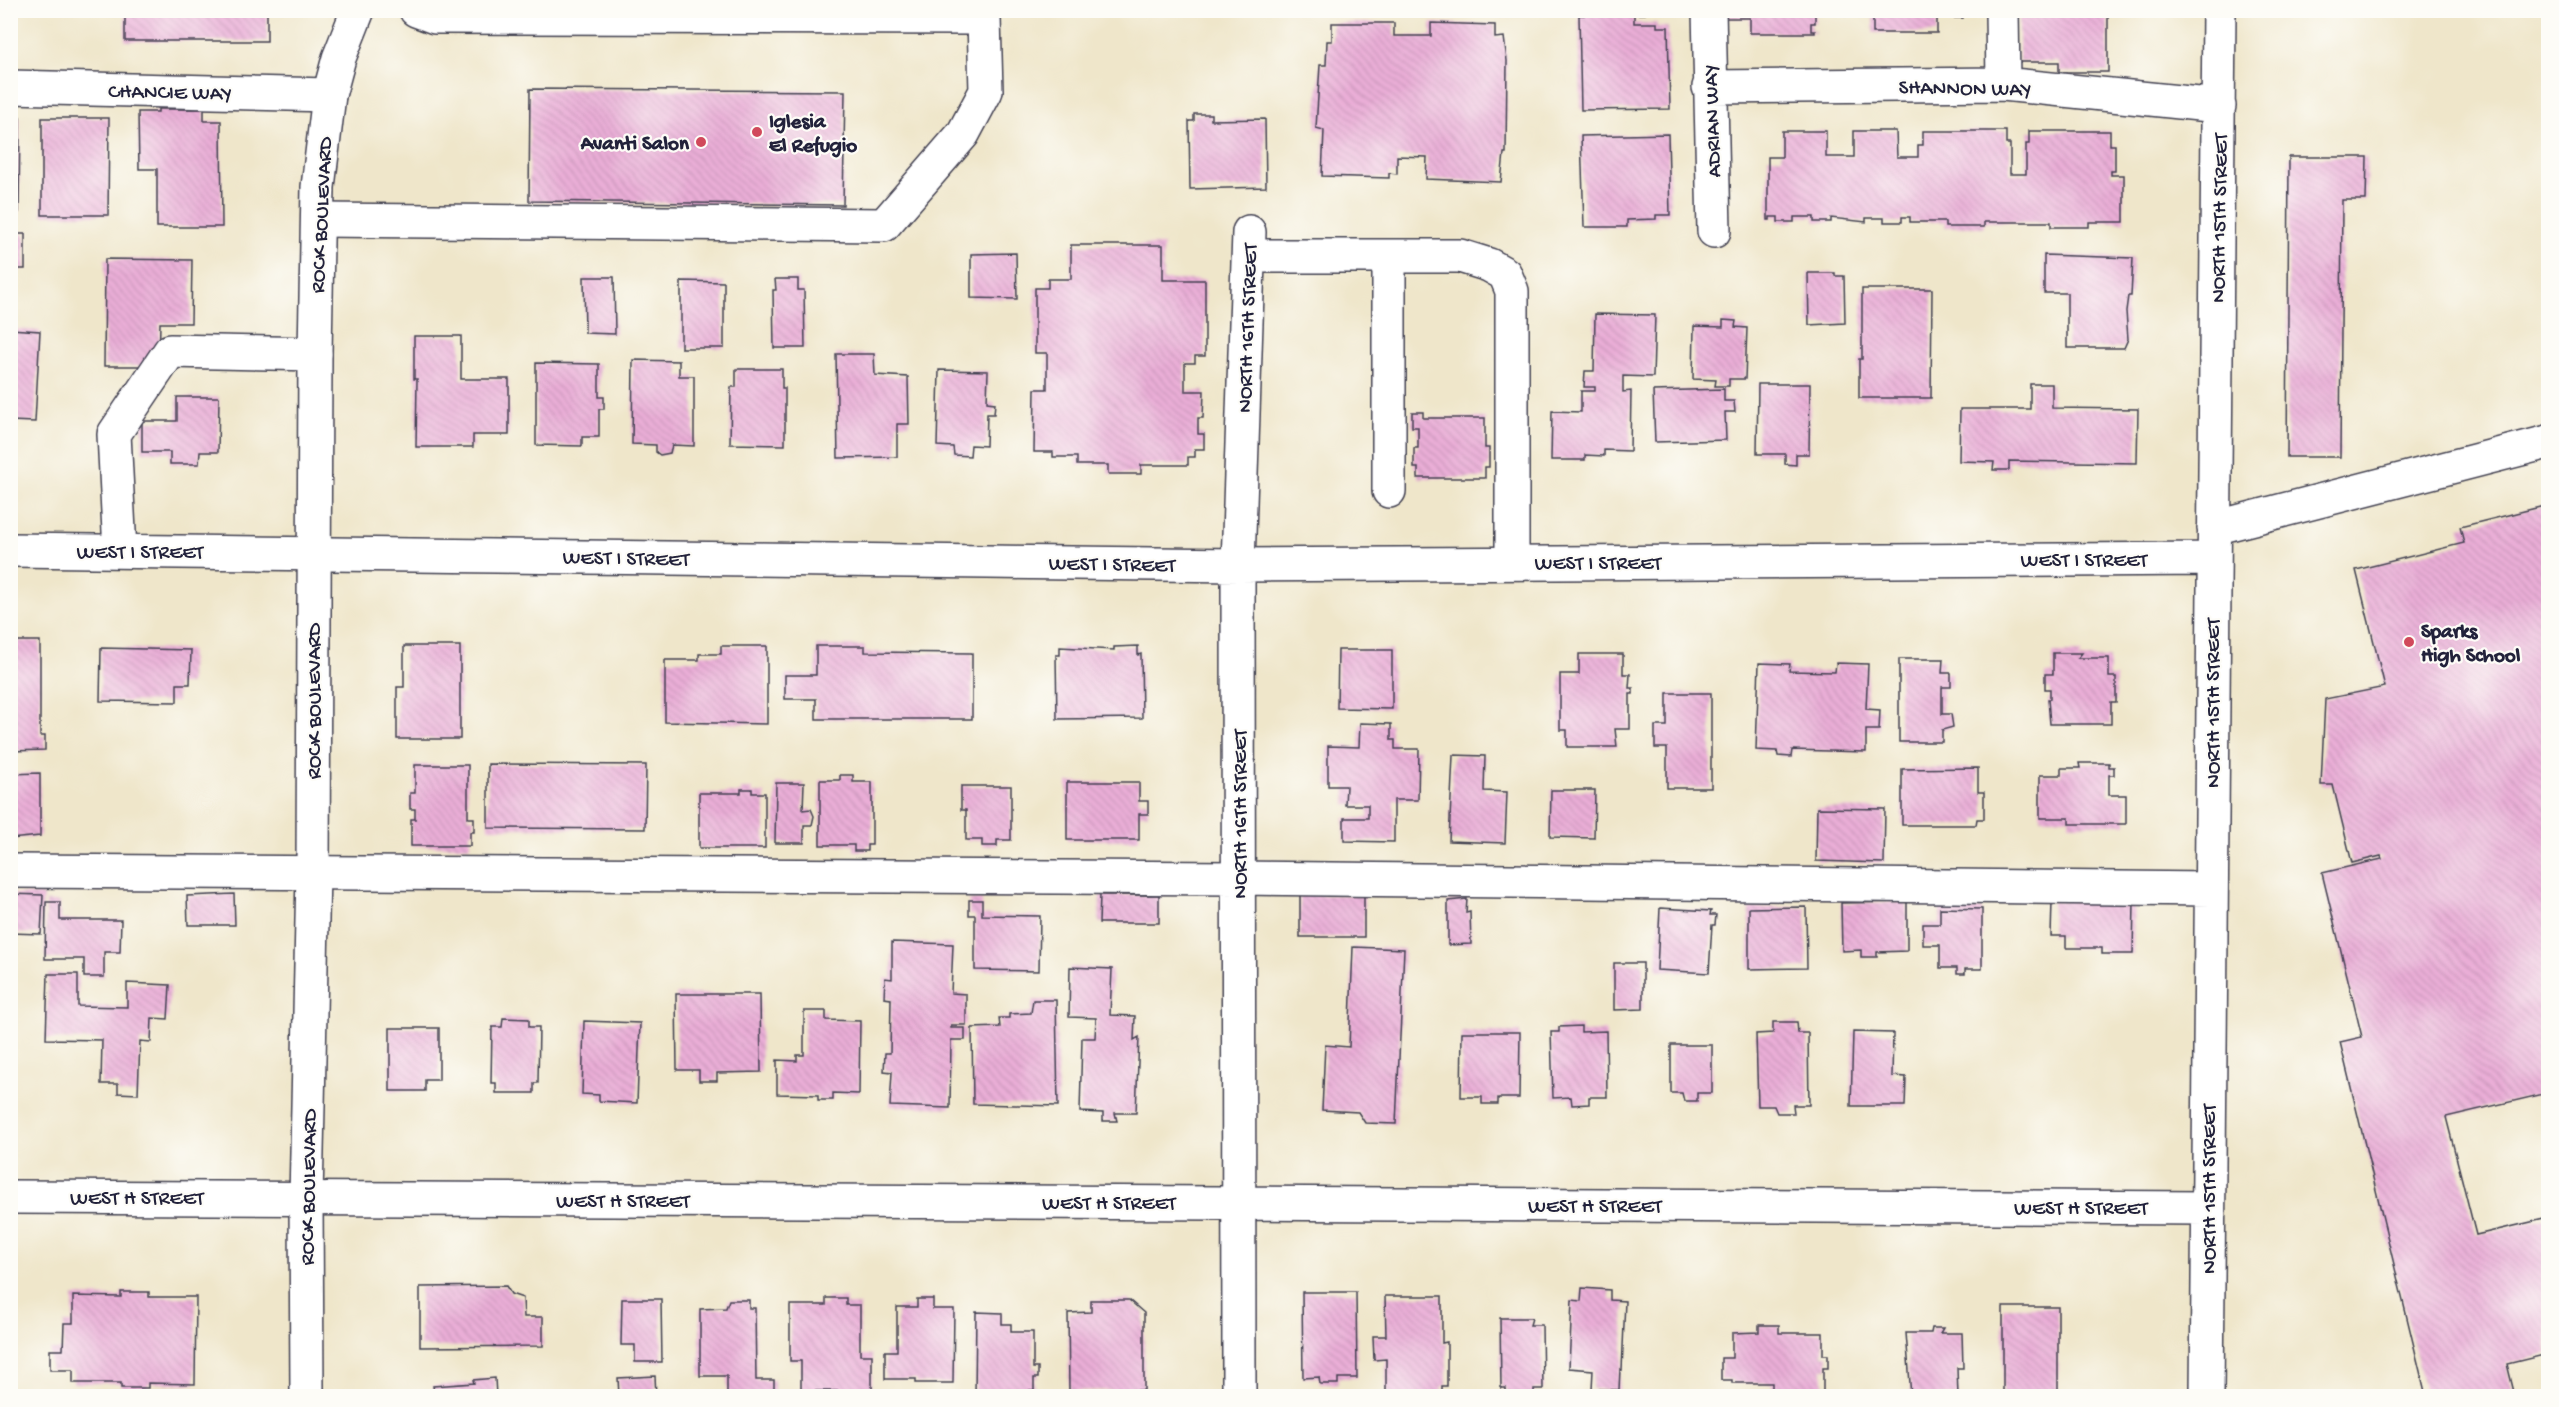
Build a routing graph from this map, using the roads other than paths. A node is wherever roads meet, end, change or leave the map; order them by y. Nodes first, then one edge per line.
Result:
1 (358, 10) edge
2 (416, 10) edge
3 (1709, 10) edge
4 (2002, 10) edge
5 (2219, 10) edge
6 (579, 14) edge
7 (786, 14) edge
8 (984, 14) edge
9 (2003, 84) junction
10 (10, 87) edge
11 (1709, 87) junction
12 (329, 95) junction
13 (2219, 106) junction
14 (318, 220) junction
15 (1714, 231) dead end
16 (1389, 256) junction
17 (315, 354) junction
18 (2548, 442) edge
19 (1389, 491) dead end
20 (2214, 544) junction
21 (10, 550) edge
22 (120, 551) junction
23 (314, 553) junction
24 (1512, 563) junction
25 (1238, 565) junction
26 (10, 871) edge
27 (313, 873) junction
28 (1239, 878) junction
29 (2211, 889) junction
30 (10, 1197) edge
31 (306, 1199) junction
32 (1239, 1203) junction
33 (2207, 1208) junction
34 (307, 1396) edge
35 (1239, 1396) edge
36 (2207, 1396) edge

1 - 12 street, ROCK BOULEVARD
2 - 6 street
3 - 11 street, ADRIAN WAY
4 - 9 street
5 - 13 street, NORTH 15TH STREET
6 - 7 street
7 - 8 street
8 - 14 street
9 - 11 street, SHANNON WAY
9 - 13 street, SHANNON WAY
10 - 12 street, CHANCIE WAY
11 - 15 street, ADRIAN WAY
12 - 14 street, ROCK BOULEVARD
13 - 20 street, NORTH 15TH STREET
14 - 17 street, ROCK BOULEVARD
16 - 19 street
16 - 24 street
16 - 25 street, NORTH 16TH STREET
17 - 22 street
17 - 23 street, ROCK BOULEVARD
18 - 20 street, WEST I STREET
20 - 24 street, WEST I STREET
20 - 29 street, NORTH 15TH STREET
21 - 22 street, WEST I STREET
22 - 23 street, WEST I STREET
23 - 25 street, WEST I STREET
23 - 27 street, ROCK BOULEVARD
24 - 25 street, WEST I STREET
25 - 28 street, NORTH 16TH STREET
26 - 27 street
27 - 28 street
27 - 31 street, ROCK BOULEVARD
28 - 29 street
28 - 32 street, NORTH 16TH STREET
29 - 33 street, NORTH 15TH STREET
30 - 31 street, WEST H STREET
31 - 32 street, WEST H STREET
31 - 34 street, ROCK BOULEVARD
32 - 33 street, WEST H STREET
32 - 35 street, NORTH 16TH STREET
33 - 36 street, NORTH 15TH STREET

